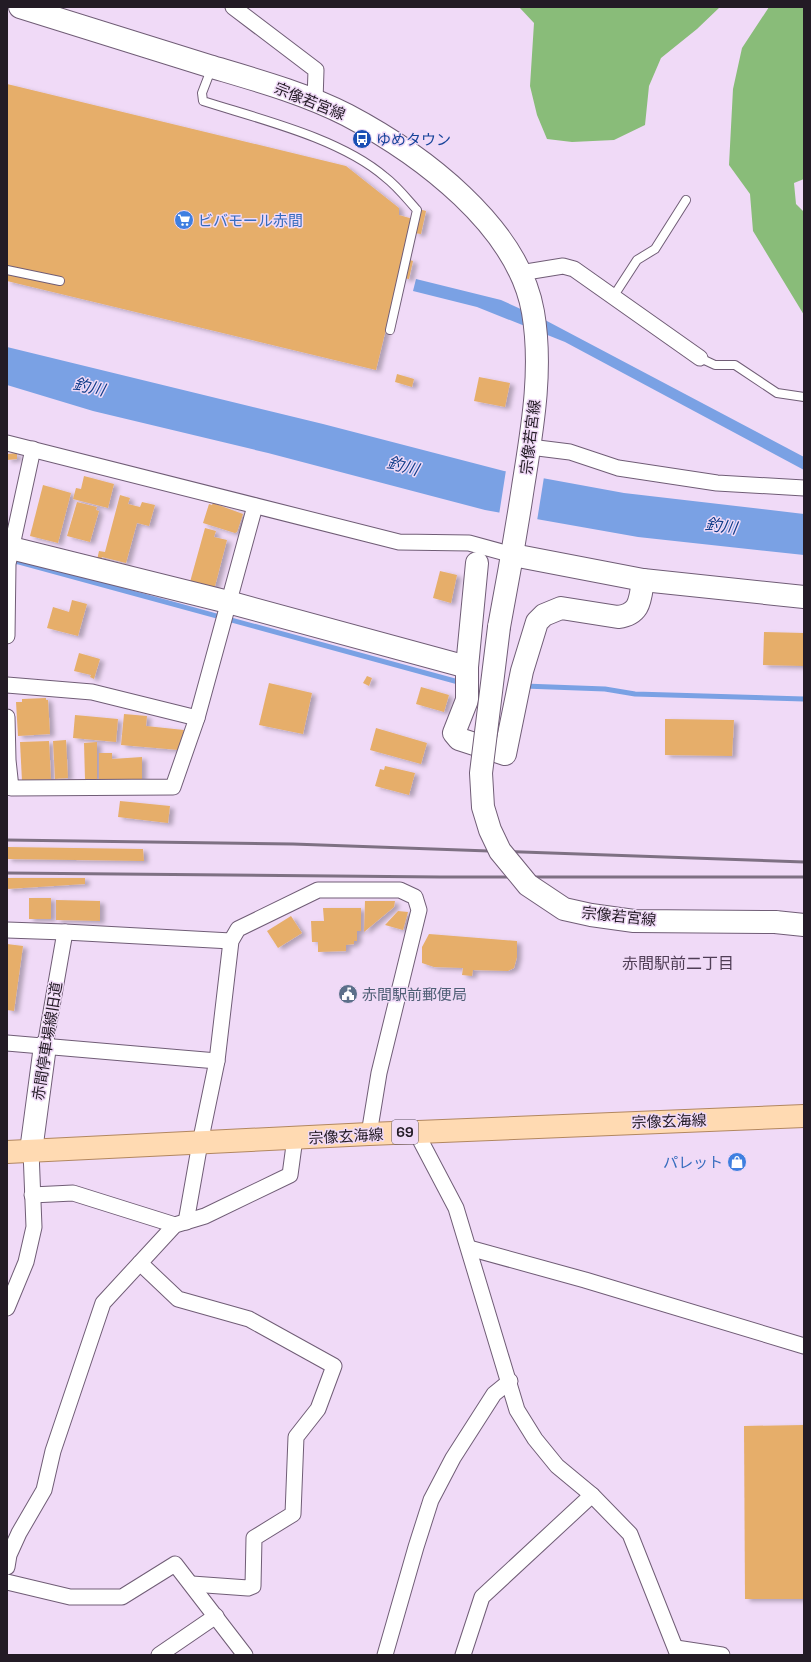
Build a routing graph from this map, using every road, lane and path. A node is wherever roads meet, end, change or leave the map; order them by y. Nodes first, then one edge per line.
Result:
1 (20, 7) edge
2 (233, 7) edge
3 (212, 67) junction
4 (314, 101) junction
5 (686, 200) dead end
6 (7, 270) edge
7 (520, 273) junction
8 (60, 281) dead end
9 (613, 297) junction
10 (390, 330) dead end
11 (700, 358) joint
12 (804, 397) edge
13 (7, 443) edge
14 (33, 449) junction
15 (529, 449) junction
16 (804, 488) edge
17 (255, 506) junction
18 (9, 547) edge
19 (514, 547) junction
20 (477, 563) dead end
21 (643, 580) junction
22 (804, 597) edge
23 (228, 602) junction
24 (7, 636) edge
25 (467, 666) junction
26 (7, 685) edge
27 (7, 716) edge
28 (197, 718) junction
29 (804, 925) edge
30 (7, 930) edge
31 (65, 932) junction
32 (231, 941) junction
33 (7, 1043) edge
34 (45, 1046) junction
35 (217, 1061) junction
36 (804, 1116) edge
37 (416, 1132) junction
38 (369, 1134) junction
39 (295, 1138) junction
40 (200, 1143) junction
41 (31, 1151) junction
42 (7, 1152) edge
43 (32, 1195) junction
44 (180, 1223) junction
45 (469, 1248) junction
46 (140, 1263) junction
47 (7, 1308) edge
48 (804, 1346) edge
49 (510, 1381) junction
50 (592, 1495) junction
51 (8, 1558) edge
52 (7, 1582) edge
53 (192, 1584) junction
54 (216, 1616) junction
55 (677, 1651) edge
56 (159, 1655) edge
57 (245, 1655) edge
58 (385, 1655) edge
59 (463, 1655) edge
60 (722, 1655) edge

1 - 3 main road, 宗像若宮線
2 - 4 street
3 - 4 main road, 宗像若宮線
3 - 10 lane
4 - 7 main road, 宗像若宮線
5 - 9 lane
6 - 8 lane
7 - 9 street
7 - 15 main road, 宗像若宮線
9 - 11 street
11 - 12 lane
13 - 14 street
14 - 17 street
14 - 18 street
15 - 16 street
15 - 19 main road, 宗像若宮線
17 - 19 street
17 - 23 street
18 - 23 main road
18 - 24 street
19 - 21 main road
19 - 29 main road, 宗像若宮線, bridge
20 - 25 main road
21 - 22 main road
21 - 25 main road
23 - 25 main road
23 - 28 street
26 - 28 street
27 - 28 street
30 - 31 street
31 - 32 street
31 - 34 street, 赤間停車場線旧道
32 - 35 street
32 - 38 street
33 - 34 street
34 - 35 street
34 - 41 main road, 赤間停車場線旧道
35 - 40 street
36 - 37 main road, 宗像玄海線 / 69
37 - 38 main road, 宗像玄海線 / 69
37 - 45 street
38 - 39 main road, 宗像玄海線 / 69
39 - 40 main road, 宗像玄海線 / 69
39 - 44 street
40 - 41 main road, 宗像玄海線 / 69
40 - 44 street
41 - 42 main road, 宗像玄海線 / 69
41 - 43 street
43 - 44 street
43 - 47 street
44 - 46 street
45 - 48 street
45 - 49 street
46 - 51 street
46 - 53 street
49 - 50 street
49 - 58 street
50 - 55 street
50 - 59 street
52 - 53 street
53 - 54 street
54 - 56 street
54 - 57 street
55 - 60 street

